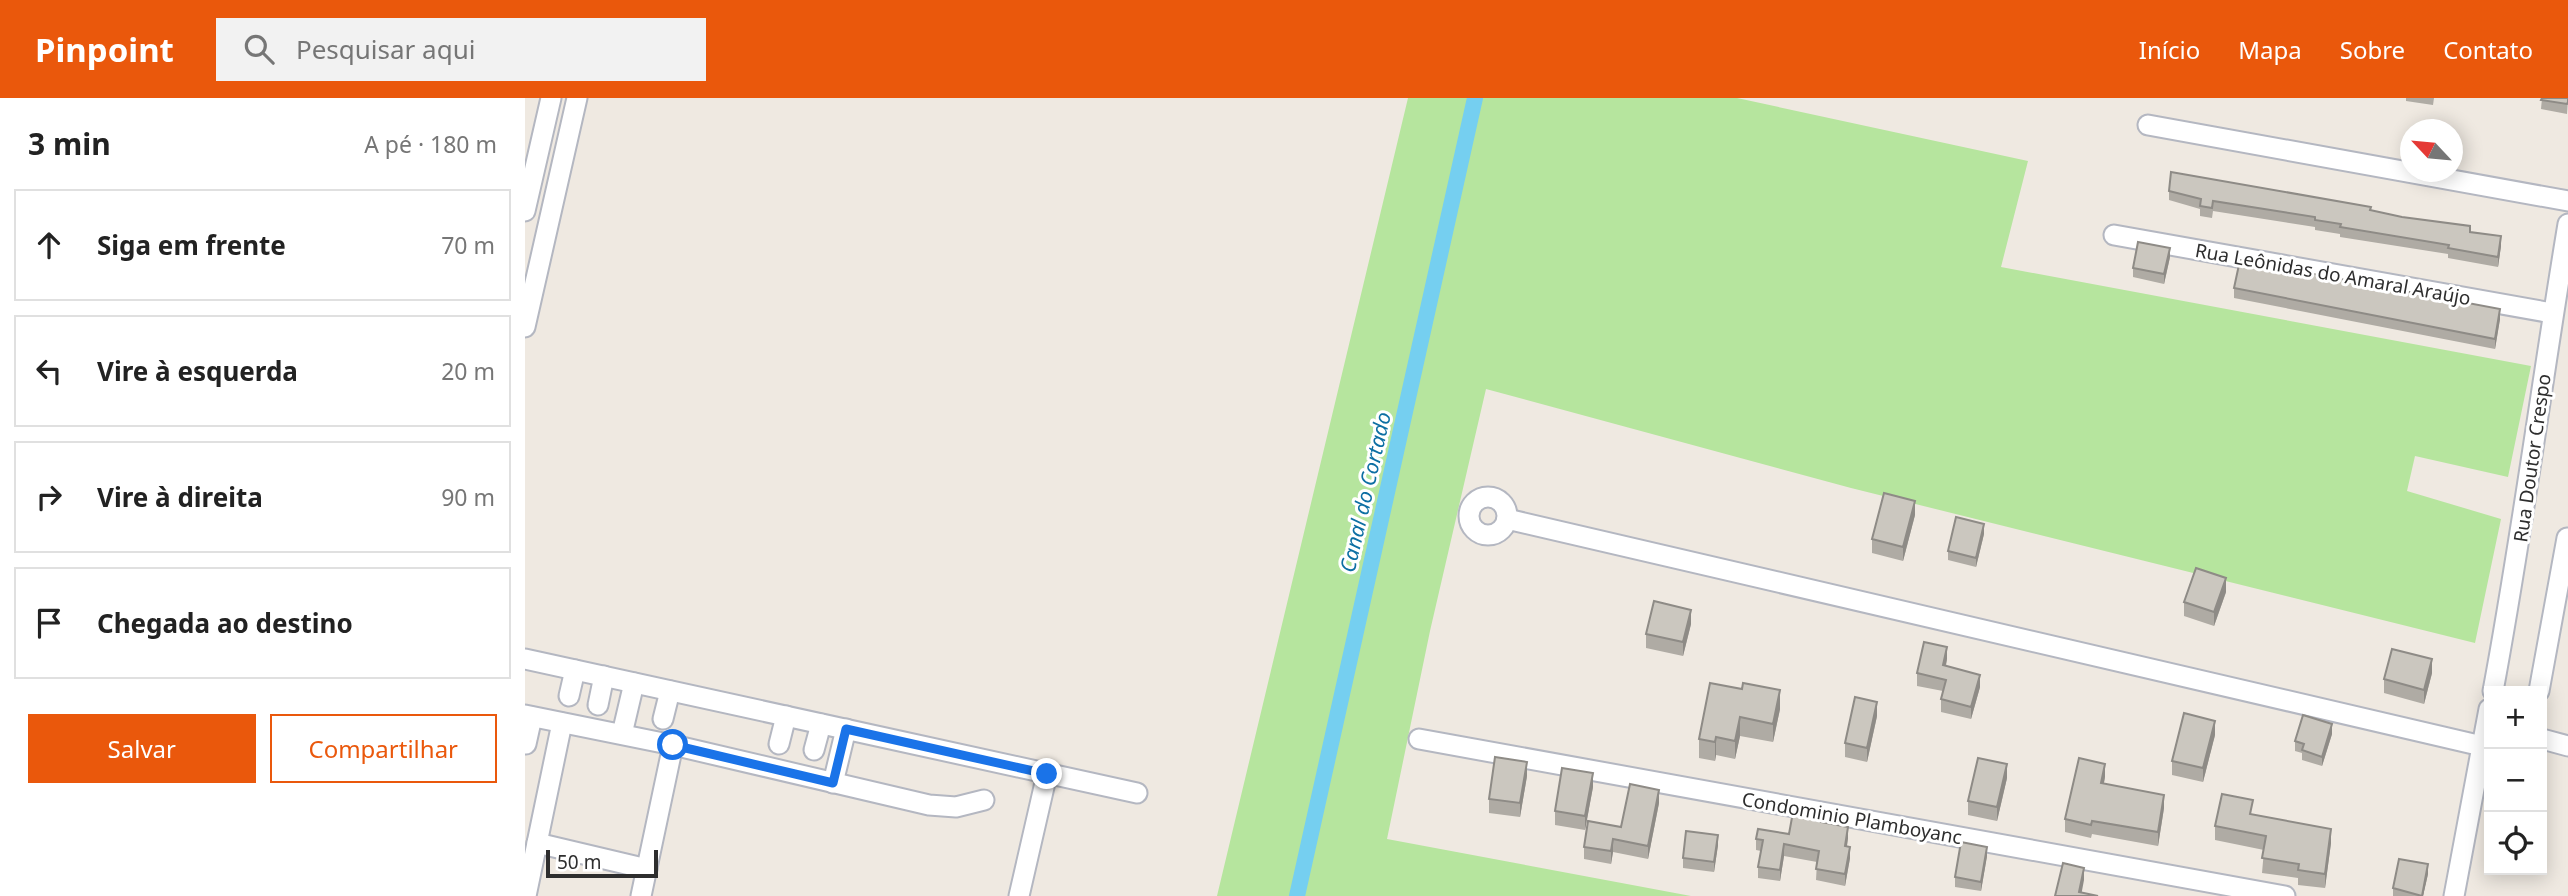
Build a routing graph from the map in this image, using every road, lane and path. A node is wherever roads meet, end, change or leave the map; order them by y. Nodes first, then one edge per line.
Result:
1 (551, 98) edge
2 (577, 98) edge
3 (2148, 125) dead end
4 (2568, 201) edge
5 (525, 211) edge
6 (2568, 224) edge
7 (2114, 235) dead end
8 (2565, 255) edge
9 (2552, 313) junction
10 (525, 327) edge
11 (1507, 519) dead end
12 (2567, 538) edge
13 (525, 659) edge
14 (575, 670) junction
15 (604, 676) junction
16 (634, 683) junction
17 (2494, 686) edge
18 (2540, 686) edge
19 (670, 691) junction
20 (569, 696) dead end
21 (598, 705) dead end
22 (529, 716) edge
23 (786, 716) junction
24 (663, 719) dead end
25 (562, 723) junction
26 (821, 724) junction
27 (846, 729) junction
28 (622, 734) junction
29 (2484, 735) edge
30 (1419, 739) dead end
31 (2547, 740) edge
32 (526, 744) edge
33 (779, 744) dead end
34 (673, 745) junction
35 (2482, 746) junction
36 (2568, 746) edge
37 (814, 750) dead end
38 (1047, 774) junction
39 (833, 783) junction
40 (1137, 793) dead end
41 (984, 800) dead end
42 (537, 843) junction
43 (647, 869) junction
44 (526, 896) edge
45 (641, 896) edge
46 (1019, 896) edge
47 (2285, 896) edge
48 (2454, 896) edge

1 - 5 street
2 - 10 street
3 - 4 street
6 - 8 street, Rua Doutor Crespo
7 - 9 street, Rua Leônidas do Amaral Araújo
8 - 9 street, Rua Doutor Crespo
9 - 17 street, Rua Doutor Crespo
11 - 35 street
12 - 18 street
13 - 14 street
14 - 15 street
14 - 20 street
15 - 16 street
15 - 21 street
16 - 19 street
16 - 28 street
19 - 23 street
19 - 24 street
22 - 25 street
22 - 32 street
23 - 26 street
23 - 33 street
25 - 28 street
25 - 42 street
26 - 27 street
26 - 37 street
27 - 38 street
27 - 39 street
28 - 34 street
29 - 35 street
30 - 47 street, Condominio Plamboyanc
31 - 36 street
34 - 39 street
34 - 43 street
35 - 48 street
38 - 40 street
38 - 46 street
39 - 41 street
42 - 43 street
42 - 44 street
43 - 45 street

